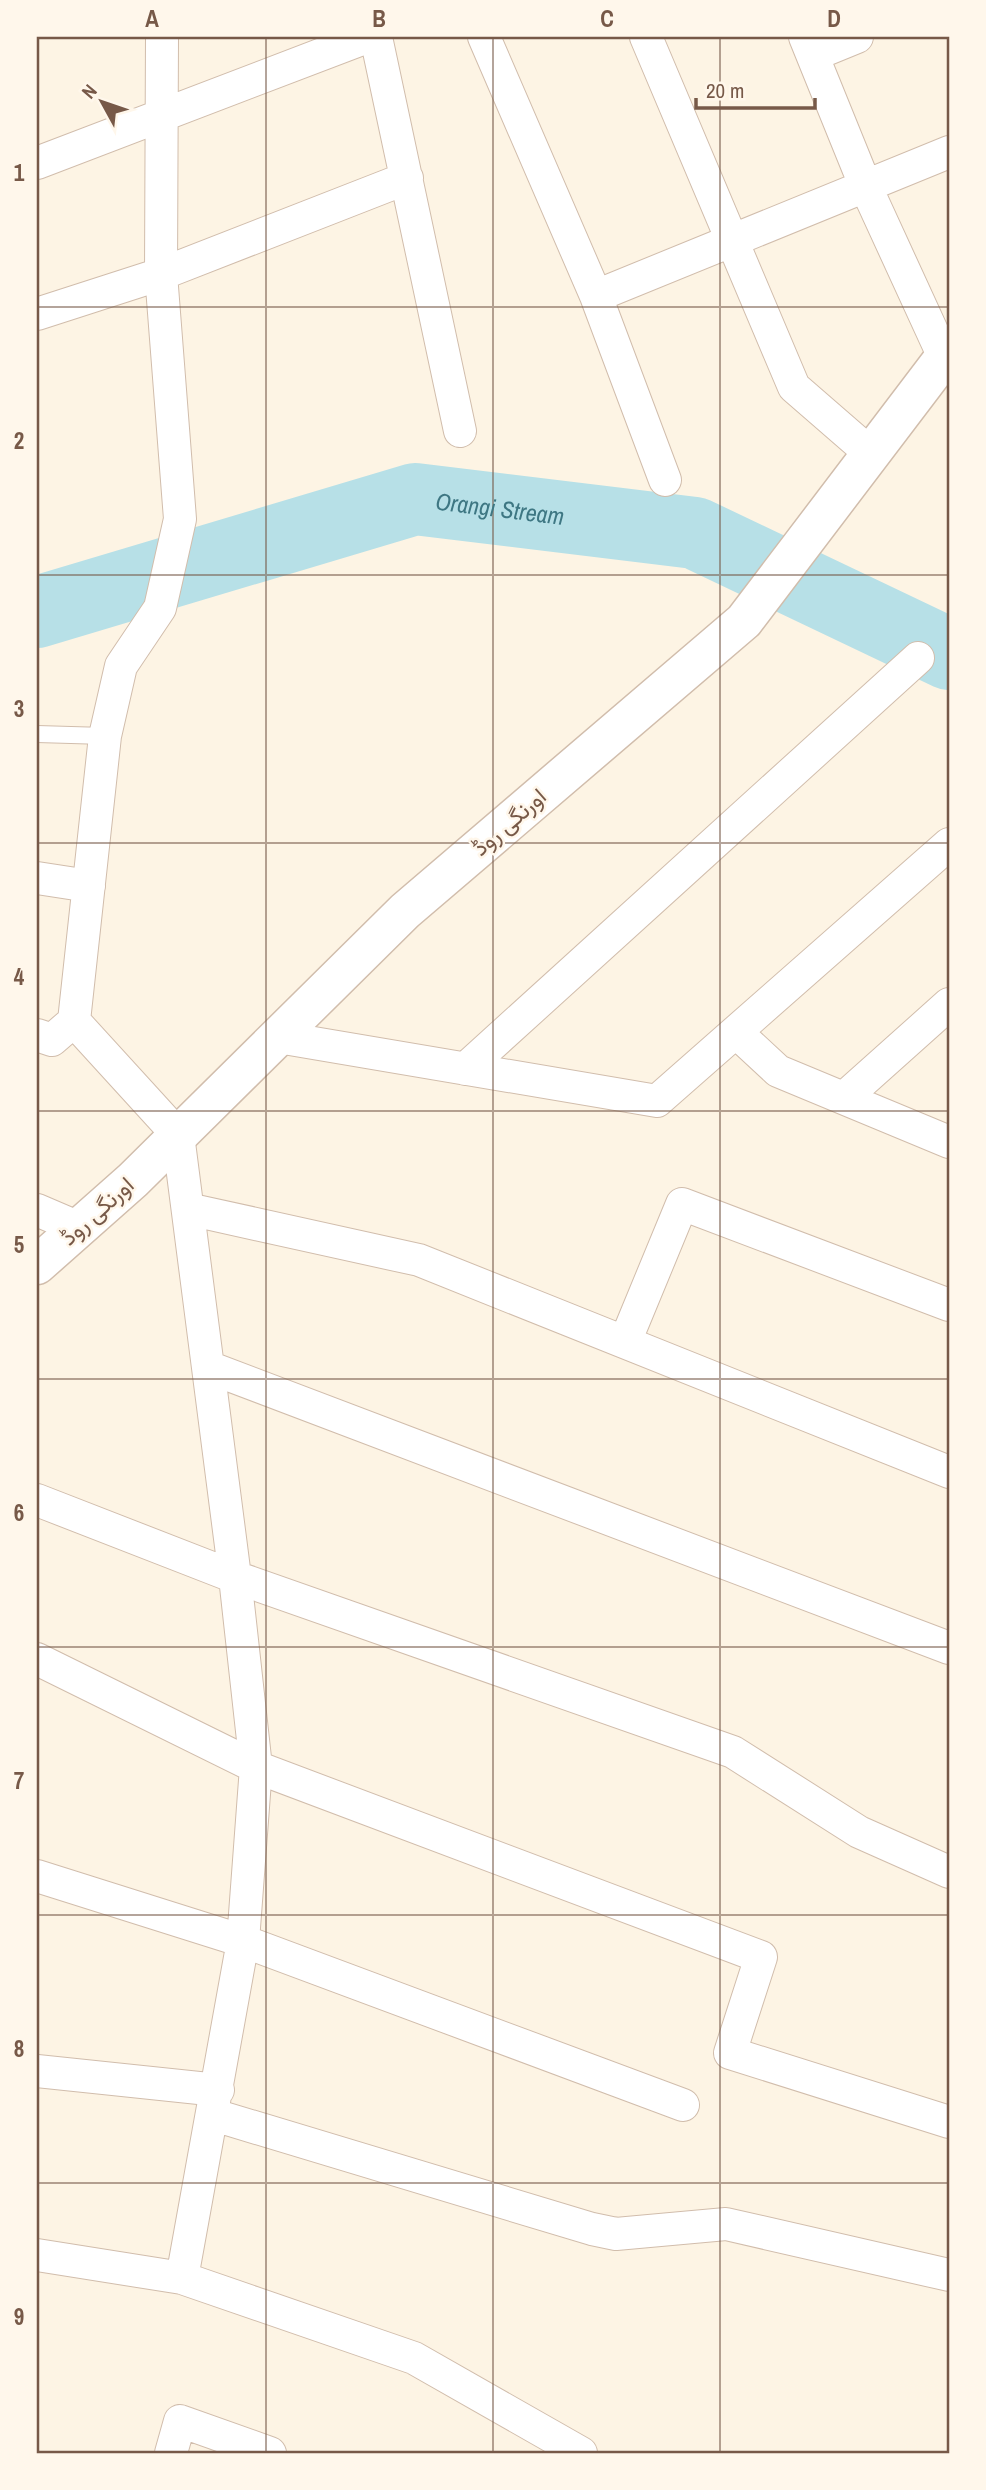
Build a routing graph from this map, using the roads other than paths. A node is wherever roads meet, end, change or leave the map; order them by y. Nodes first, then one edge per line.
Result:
1 (162, 37) edge
2 (367, 37) edge
3 (376, 37) edge
4 (484, 37) edge
5 (646, 37) edge
6 (857, 37) edge
7 (809, 46) edge
8 (161, 116) junction
9 (949, 152) edge
10 (37, 163) edge
11 (407, 178) junction
12 (865, 185) junction
13 (733, 242) junction
14 (161, 274) junction
15 (596, 296) junction
16 (37, 314) edge
17 (947, 359) edge
18 (460, 431) dead end
19 (870, 453) junction
20 (665, 480) dead end
21 (918, 658) dead end
22 (37, 734) edge
23 (105, 736) junction
24 (949, 844) edge
25 (37, 878) edge
26 (89, 886) junction
27 (949, 1004) edge
28 (74, 1021) junction
29 (736, 1032) junction
30 (37, 1035) edge
31 (278, 1037) junction
32 (465, 1069) junction
33 (845, 1097) junction
34 (178, 1135) junction
35 (949, 1142) edge
36 (188, 1209) junction
37 (37, 1210) edge
38 (79, 1228) junction
39 (37, 1265) edge
40 (949, 1306) edge
41 (625, 1342) junction
42 (208, 1367) junction
43 (949, 1472) edge
44 (37, 1500) edge
45 (235, 1577) junction
46 (949, 1648) edge
47 (37, 1659) edge
48 (256, 1766) junction
49 (949, 1872) edge
50 (37, 1876) edge
51 (243, 1941) junction
52 (37, 2071) edge
53 (216, 2102) junction
54 (683, 2105) dead end
55 (949, 2122) edge
56 (37, 2255) edge
57 (949, 2275) edge
58 (182, 2278) junction
59 (171, 2453) edge
60 (270, 2453) edge
61 (581, 2453) edge

1 - 8 street
2 - 8 street
3 - 11 street
4 - 15 street
5 - 13 street
6 - 7 street
7 - 12 street
8 - 10 street
8 - 14 street
9 - 12 street
11 - 14 street
11 - 18 street
12 - 13 street
12 - 17 street
13 - 15 street
13 - 19 street
14 - 16 street
14 - 23 street
15 - 20 street
17 - 19 street, اورنگی روڈ
19 - 31 street, اورنگی روڈ
21 - 32 street
22 - 23 lane
23 - 26 street
24 - 29 street
25 - 26 street
26 - 28 street
27 - 33 street
28 - 30 street
28 - 34 street
29 - 32 street
29 - 33 street
31 - 32 street
31 - 34 street, اورنگی روڈ
33 - 35 street
34 - 36 street
34 - 38 street, اورنگی روڈ
36 - 41 street
36 - 42 street
37 - 38 street
38 - 39 street, اورنگی روڈ
40 - 41 street
41 - 43 street
42 - 45 street
42 - 46 street
44 - 45 street
45 - 48 street
45 - 49 street
47 - 48 street
48 - 51 street
48 - 55 street
50 - 51 street
51 - 53 street
51 - 54 street
52 - 53 street
53 - 57 street
53 - 58 street
56 - 58 street
58 - 61 street
59 - 60 street

